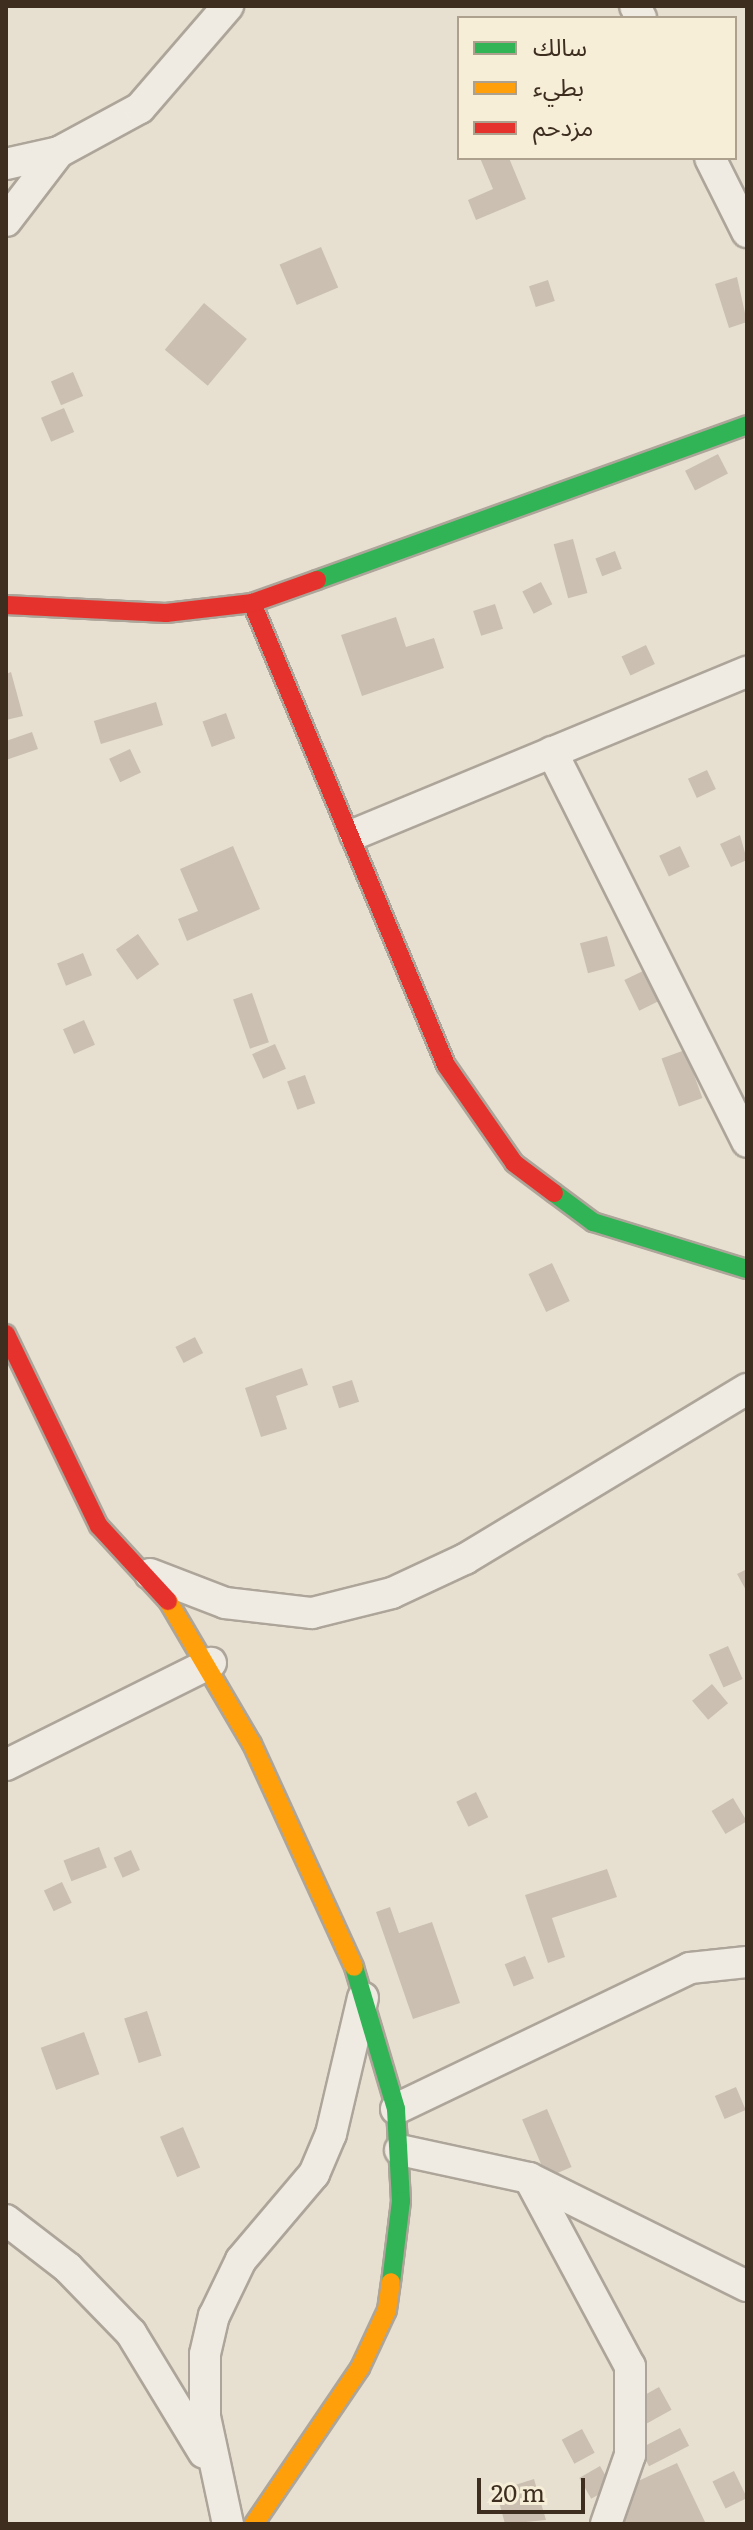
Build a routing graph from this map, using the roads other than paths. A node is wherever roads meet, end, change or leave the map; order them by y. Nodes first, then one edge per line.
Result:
1 (228, 6) edge
2 (59, 152) junction
3 (711, 160) edge
4 (6, 164) edge
5 (6, 221) edge
6 (747, 232) edge
7 (747, 425) edge
8 (252, 603) junction
9 (6, 605) edge
10 (747, 672) edge
11 (552, 752) junction
12 (355, 834) junction
13 (747, 1142) edge
14 (747, 1247) edge
15 (734, 1267) edge
16 (6, 1334) edge
17 (747, 1389) edge
18 (150, 1574) junction
19 (211, 1663) junction
20 (6, 1765) edge
21 (747, 1962) edge
22 (365, 1992) junction
23 (396, 2109) junction
24 (400, 2150) junction
25 (529, 2178) junction
26 (6, 2220) edge
27 (740, 2274) edge
28 (215, 2472) junction
29 (228, 2524) edge
30 (254, 2524) edge
31 (606, 2524) edge

1 - 2 street
2 - 4 street
2 - 5 street
3 - 6 street
7 - 8 street
8 - 9 street
8 - 12 street
10 - 11 street
11 - 12 street
11 - 13 street
12 - 15 street
14 - 15 street
16 - 18 street
17 - 18 street
18 - 19 street
19 - 20 street
19 - 22 street
21 - 23 street
22 - 23 street
22 - 28 street
23 - 24 street
24 - 25 street
24 - 30 street
25 - 27 street
25 - 31 street
26 - 28 street
28 - 29 street

